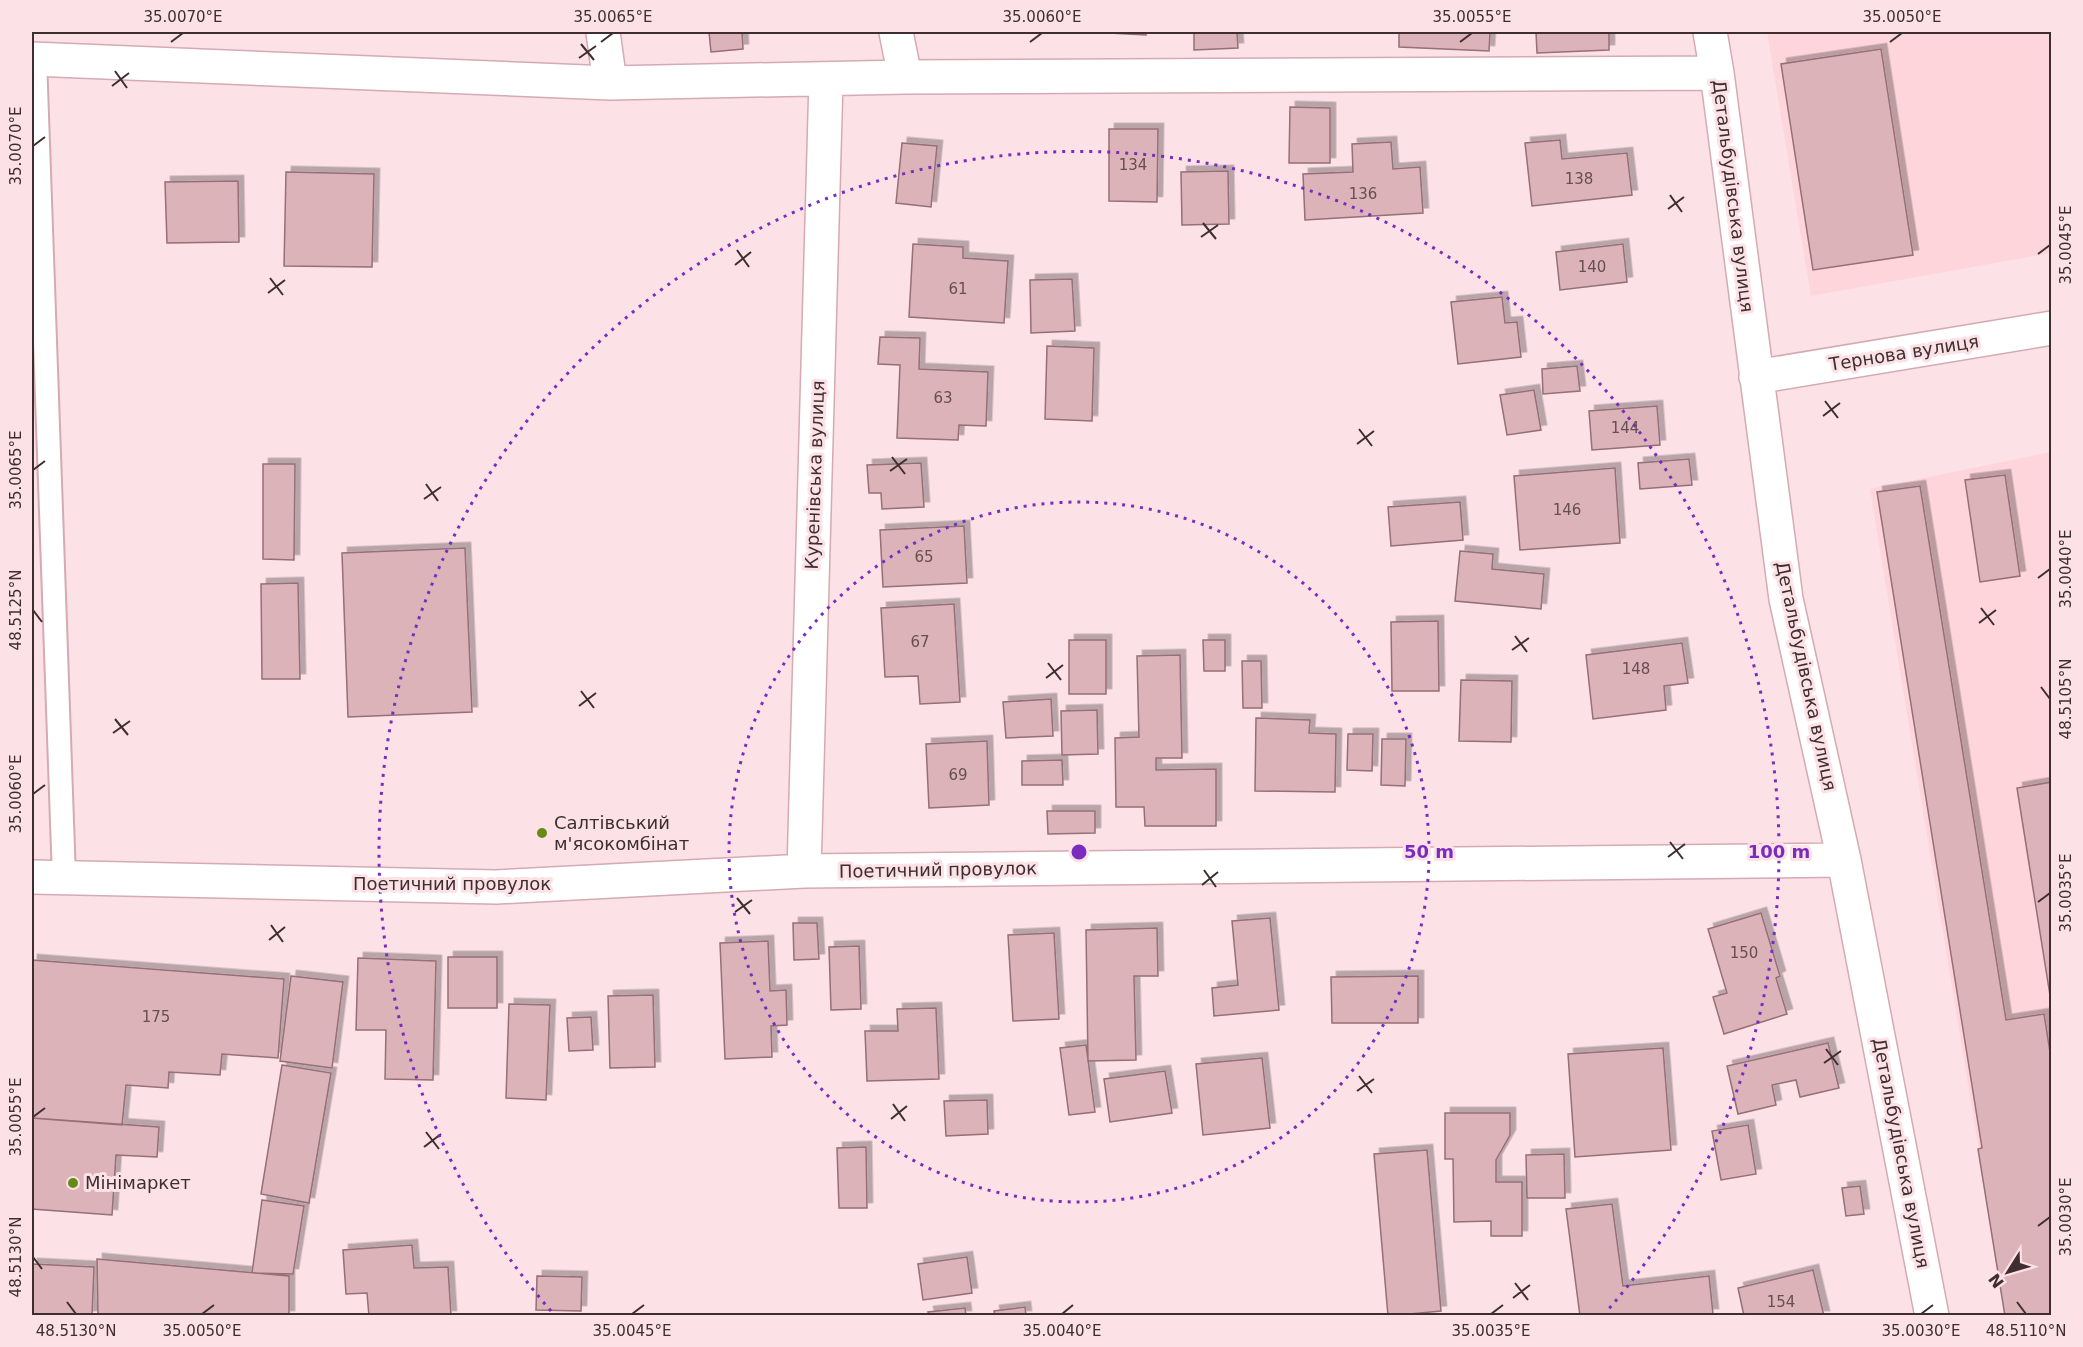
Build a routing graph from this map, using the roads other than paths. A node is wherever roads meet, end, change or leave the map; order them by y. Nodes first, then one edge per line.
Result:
1 (603, 32) edge
2 (896, 32) edge
3 (1710, 32) edge
4 (33, 59) edge
5 (1717, 73) junction
6 (905, 77) junction
7 (826, 79) junction
8 (610, 84) junction
9 (2052, 328) edge
10 (1756, 377) junction
11 (1845, 860) junction
12 (804, 871) junction
13 (32, 877) edge
14 (64, 878) junction
15 (1932, 1316) edge

1 - 8 street
2 - 6 street
3 - 5 street, Детальбудівська вулиця
4 - 8 street
4 - 14 lane
5 - 6 street
5 - 10 street, Детальбудівська вулиця
6 - 7 street
7 - 8 street
7 - 12 street, Куренівська вулиця
9 - 10 street, Тернова вулиця
10 - 11 street, Детальбудівська вулиця
11 - 12 street, Поетичний провулок
11 - 15 street, Детальбудівська вулиця
12 - 14 street, Поетичний провулок
13 - 14 street, Поетичний провулок

